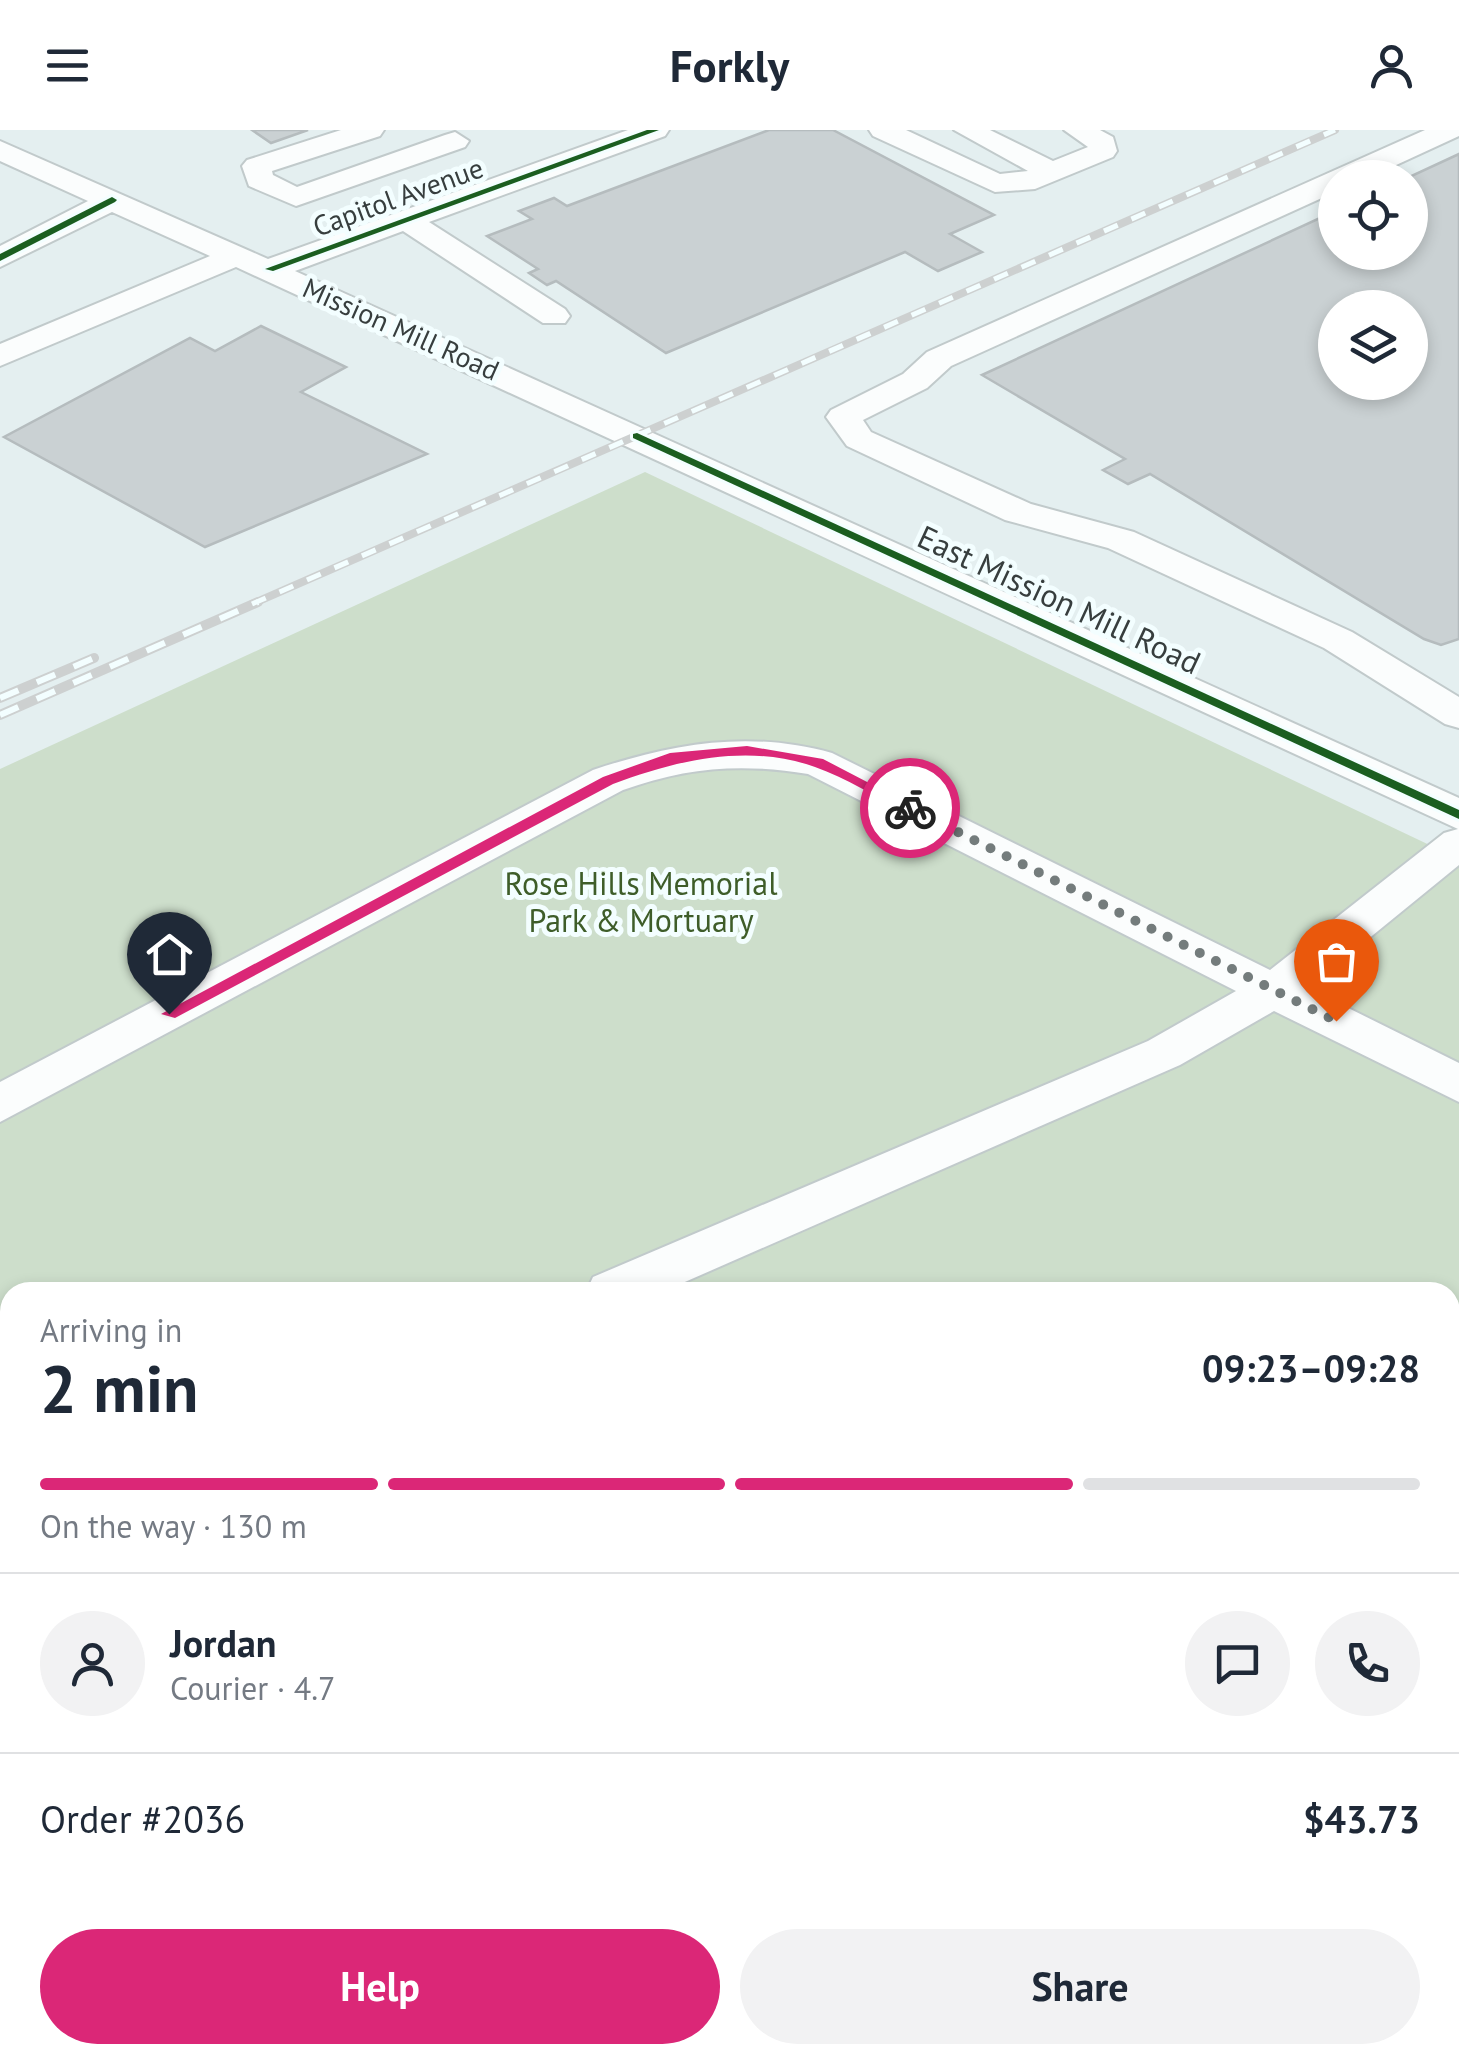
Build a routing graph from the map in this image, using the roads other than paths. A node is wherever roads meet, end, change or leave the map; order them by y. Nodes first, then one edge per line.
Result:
1 (370, 130) edge
2 (655, 130) edge
3 (882, 130) edge
4 (968, 130) edge
5 (1078, 130) edge
6 (1450, 130) edge
7 (464, 146) edge
8 (0, 150) edge
9 (1383, 160) edge
10 (41, 168) junction
11 (1053, 172) junction
12 (522, 178) junction
13 (0, 186) edge
14 (1318, 189) edge
15 (112, 200) junction
16 (406, 220) junction
17 (238, 255) junction
18 (0, 258) edge
19 (270, 269) junction
20 (554, 316) dead end
21 (0, 356) edge
22 (637, 436) joint
23 (1459, 715) edge
24 (1459, 815) edge
25 (1459, 843) edge
26 (1275, 990) junction
27 (1459, 1084) edge
28 (0, 1104) edge
29 (635, 1282) edge

1 - 7 street
2 - 12 street, Capitol Avenue
3 - 11 street
4 - 11 street
5 - 11 street
6 - 9 street
7 - 12 street
8 - 10 street, Mission Mill Road
10 - 13 street
10 - 15 street, Mission Mill Road
12 - 16 street, Capitol Avenue
14 - 23 street
15 - 17 street, Mission Mill Road
15 - 18 street
16 - 19 street, Capitol Avenue
16 - 20 street
17 - 19 street, Mission Mill Road
17 - 21 street
19 - 22 street, Mission Mill Road
22 - 24 street, East Mission Mill Road
25 - 26 street
26 - 27 street
26 - 28 street
26 - 29 street

